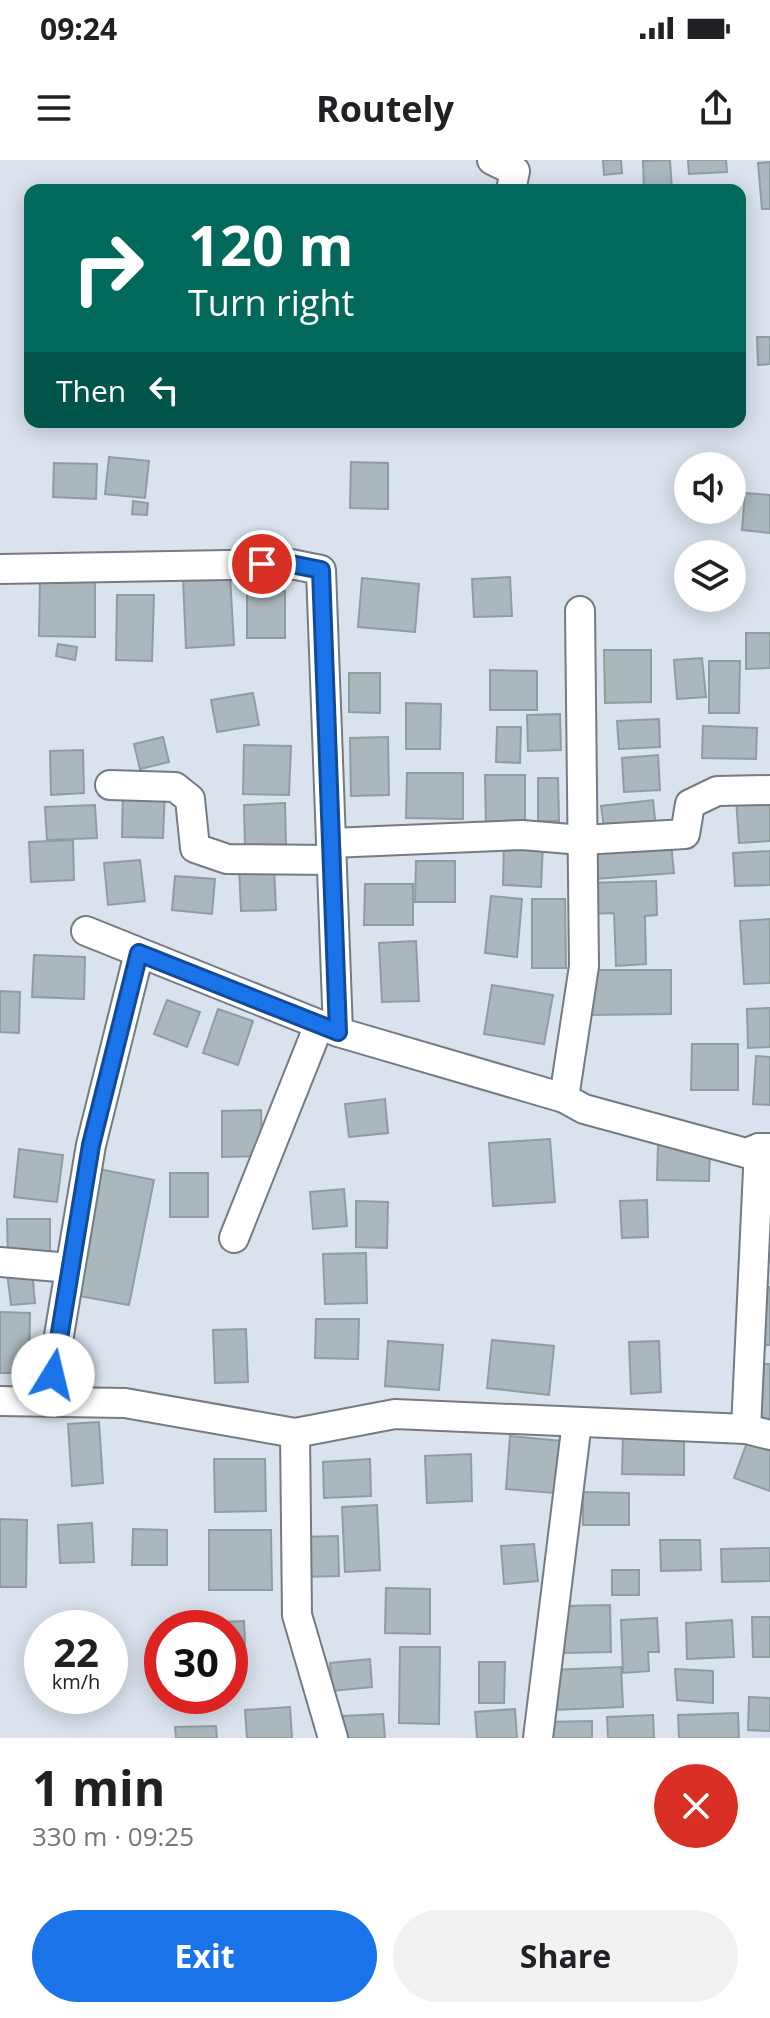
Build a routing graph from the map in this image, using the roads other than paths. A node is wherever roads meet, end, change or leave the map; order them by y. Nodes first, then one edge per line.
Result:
1 (492, 160) edge
2 (512, 184) edge
3 (0, 569) edge
4 (580, 611) dead end
5 (110, 785) dead end
6 (770, 790) edge
7 (582, 840) junction
8 (331, 851) junction
9 (86, 931) dead end
10 (139, 953) junction
11 (329, 1028) junction
12 (564, 1098) junction
13 (765, 1148) edge
14 (234, 1238) dead end
15 (0, 1262) edge
16 (70, 1268) junction
17 (0, 1401) edge
18 (48, 1401) junction
19 (577, 1422) junction
20 (758, 1432) edge
21 (295, 1433) junction
22 (333, 1738) edge
23 (538, 1738) edge

1 - 2 street
3 - 8 street
4 - 7 street
5 - 8 street
6 - 7 street
7 - 8 street
7 - 12 street
8 - 11 street
9 - 10 street
10 - 11 street
10 - 16 street
11 - 12 street
11 - 14 street
12 - 13 street
13 - 20 street
15 - 16 street
16 - 18 street
17 - 18 street
18 - 21 street
19 - 20 street
19 - 21 street
19 - 23 street
21 - 22 street

